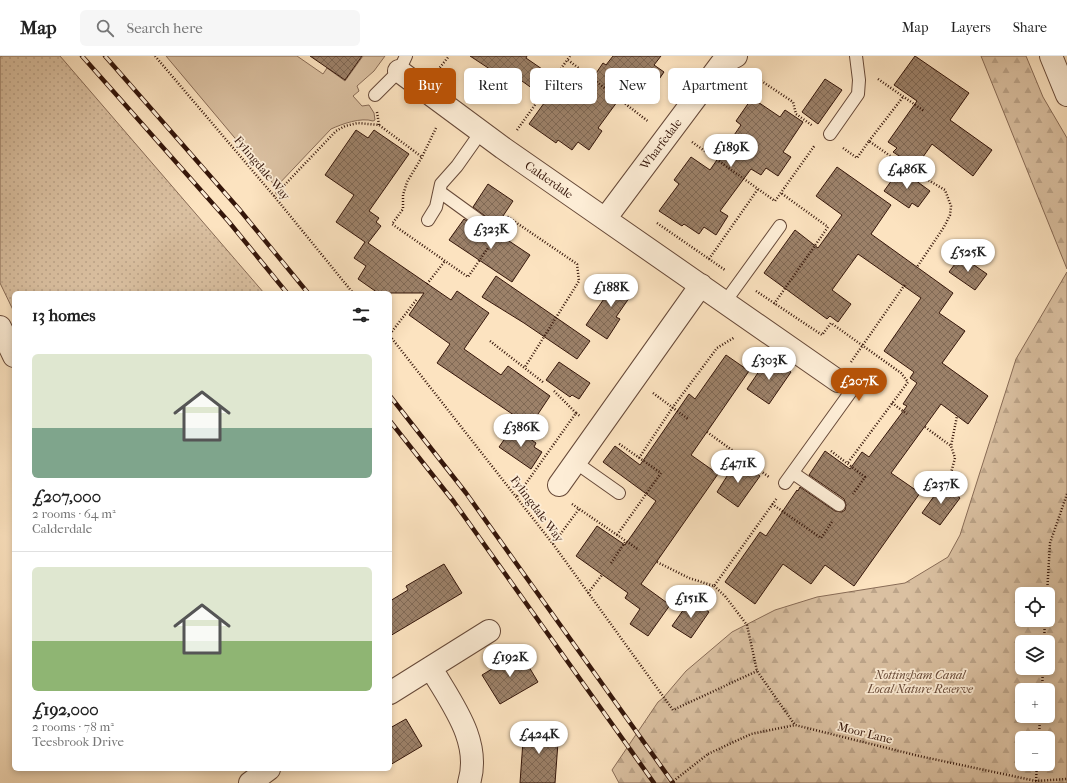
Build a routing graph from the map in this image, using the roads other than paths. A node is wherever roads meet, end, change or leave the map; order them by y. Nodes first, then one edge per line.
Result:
1 (736, 56) edge
2 (1050, 56) edge
3 (857, 60) edge
4 (402, 64) edge
5 (375, 95) dead end
6 (1067, 95) edge
7 (481, 132) junction
8 (825, 137) road end
9 (440, 192) junction
10 (605, 219) junction
11 (428, 220) dead end
12 (780, 226) dead end
13 (491, 228) dead end
14 (701, 285) junction
15 (725, 302) junction
16 (838, 381) joint
17 (575, 462) junction
18 (793, 473) junction
19 (784, 486) road end
20 (563, 493) road end
21 (619, 493) dead end
22 (839, 505) dead end
23 (489, 631) dead end
24 (431, 668) junction
25 (392, 692) edge
26 (266, 771) edge
27 (250, 783) edge
28 (469, 783) edge

1 - 10 street, Wharfedale
2 - 6 street
3 - 8 lane
4 - 5 lane
4 - 7 street, Calderdale
7 - 9 lane
7 - 10 street, Calderdale
9 - 11 lane
9 - 13 lane
10 - 14 street, Calderdale
12 - 15 lane
14 - 15 street, Calderdale
14 - 17 street
15 - 16 street, Calderdale
16 - 18 lane
17 - 20 street
17 - 21 lane
18 - 19 lane
18 - 22 lane
23 - 24 street
24 - 25 street
24 - 28 street
26 - 27 street

